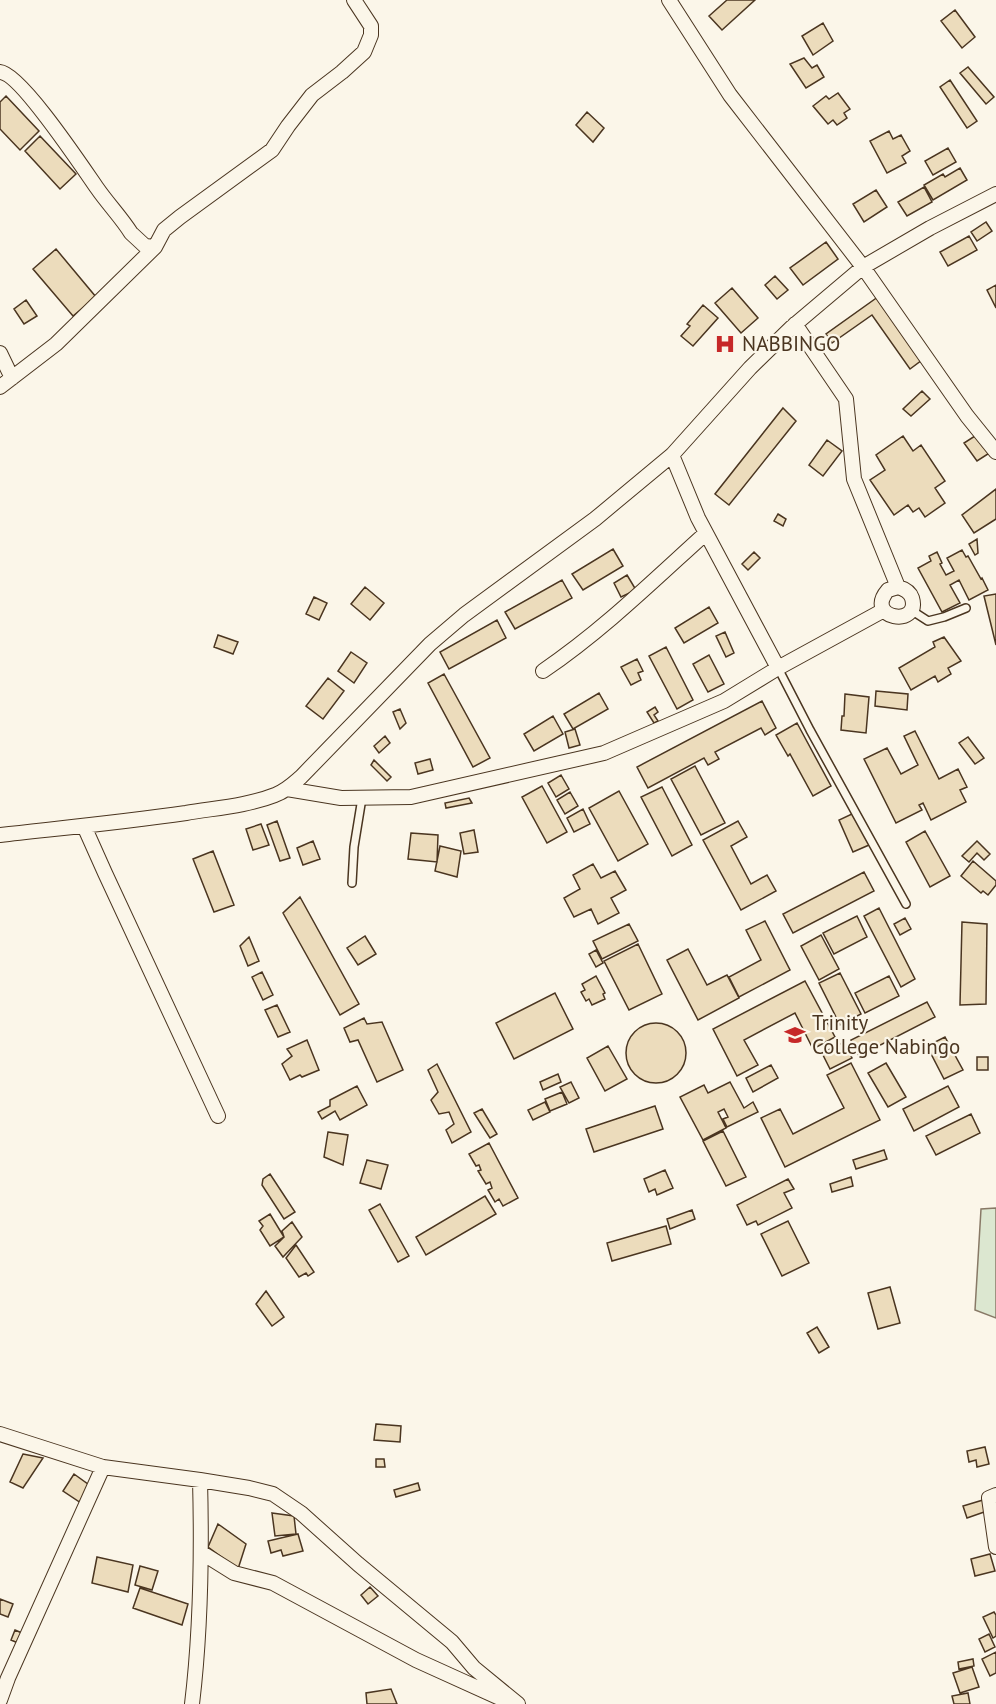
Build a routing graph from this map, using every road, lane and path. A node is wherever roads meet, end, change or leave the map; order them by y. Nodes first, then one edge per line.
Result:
1 (354, 0) edge
2 (669, 0) edge
3 (0, 72) edge
4 (996, 194) edge
5 (155, 247) junction
6 (863, 267) junction
7 (795, 324) junction
8 (0, 353) edge
9 (12, 378) junction
10 (0, 387) edge
11 (996, 452) edge
12 (672, 455) junction
13 (706, 533) junction
14 (898, 587) junction
15 (966, 608) dead end
16 (884, 610) junction
17 (911, 610) junction
18 (778, 669) junction
19 (543, 671) dead end
20 (287, 789) junction
21 (362, 798) junction
22 (84, 826) junction
23 (0, 835) edge
24 (352, 883) dead end
25 (906, 904) dead end
26 (219, 1116) dead end
27 (0, 1434) edge
28 (103, 1467) junction
29 (200, 1480) junction
30 (996, 1495) edge
31 (996, 1547) edge
32 (202, 1553) junction
33 (0, 1700) edge
34 (192, 1704) edge
35 (512, 1704) edge
36 (518, 1704) edge

1 - 5 street
2 - 6 street
3 - 5 street
4 - 6 street
5 - 9 street
6 - 7 street
6 - 11 street
7 - 12 street
7 - 14 street
8 - 9 street
9 - 10 street
12 - 13 street
12 - 20 street
13 - 18 street
13 - 19 street
14 - 16 street
14 - 17 street
15 - 17 lane
16 - 17 street
16 - 18 street
18 - 21 street
18 - 25 lane
20 - 21 street
20 - 22 street
21 - 24 lane
22 - 23 street
22 - 26 street
27 - 28 street
28 - 29 street
28 - 33 street
29 - 32 street
29 - 36 street
30 - 31 street
32 - 34 street
32 - 35 street

